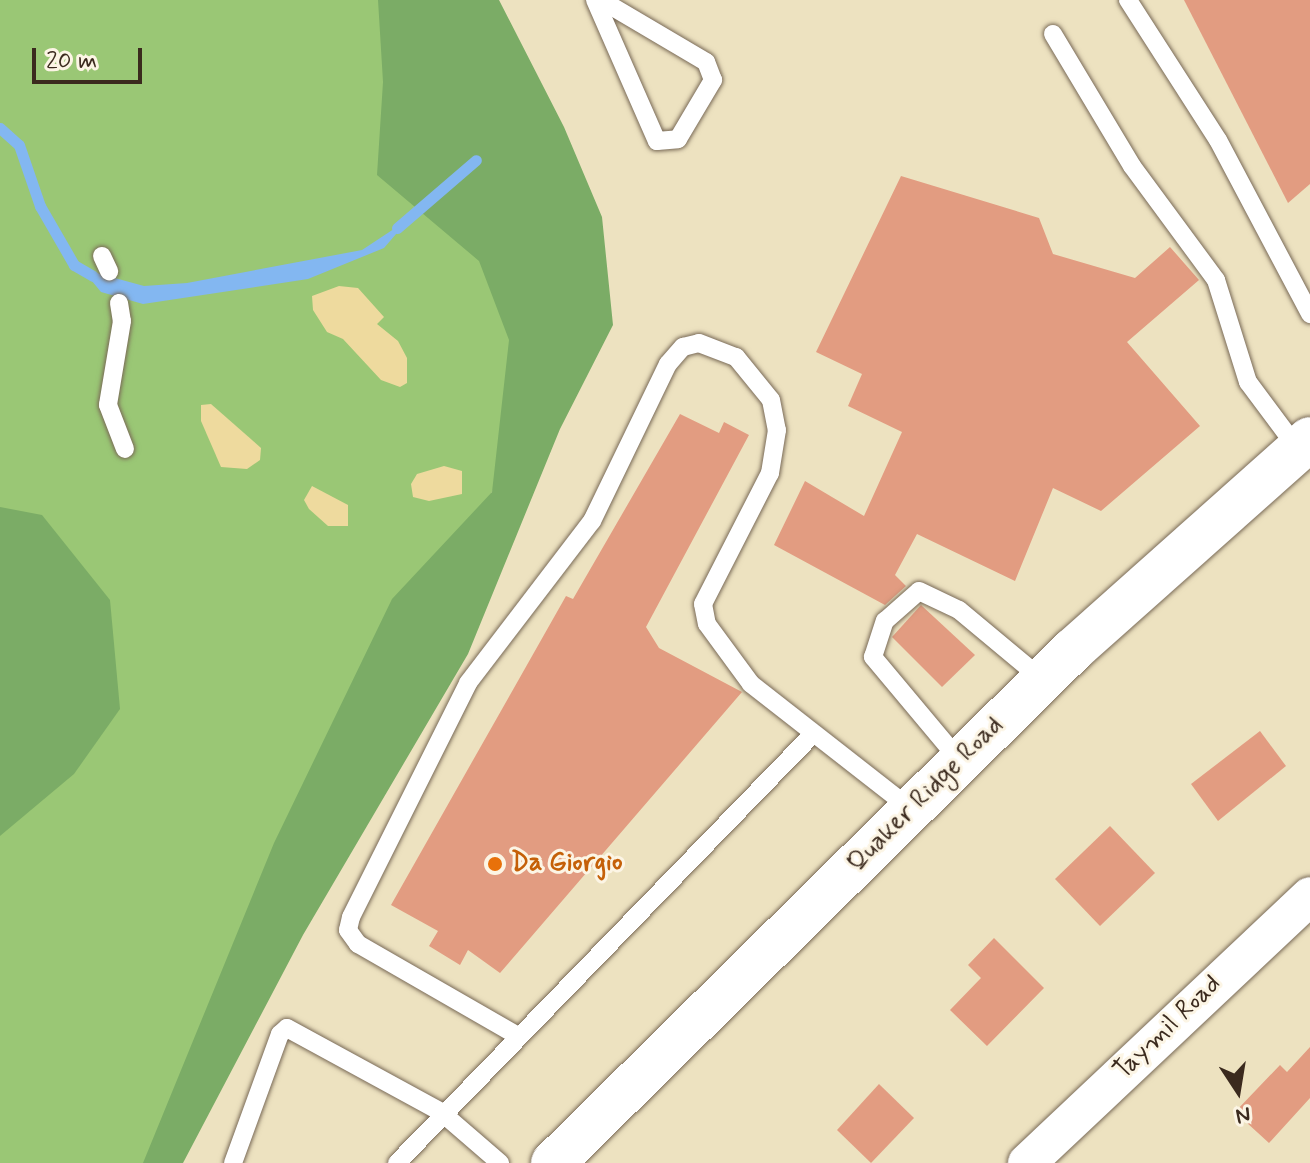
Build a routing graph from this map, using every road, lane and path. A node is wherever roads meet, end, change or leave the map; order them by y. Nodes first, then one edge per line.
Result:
1 (595, 0) edge
2 (601, 0) edge
3 (1128, 0) edge
4 (1053, 34) dead end
5 (119, 303) dead end
6 (1308, 305) edge
7 (1304, 444) edge
8 (125, 449) dead end
9 (1043, 680) junction
10 (812, 735) junction
11 (960, 762) junction
12 (911, 809) junction
13 (1310, 896) edge
14 (518, 1036) junction
15 (441, 1112) junction
16 (233, 1163) edge
17 (397, 1163) edge
18 (500, 1163) edge
19 (553, 1163) edge
20 (1027, 1163) edge

1 - 2 lane
3 - 6 lane
4 - 7 lane
5 - 8 lane
7 - 9 street, Quaker Ridge Road
9 - 11 street, Quaker Ridge Road
9 - 11 lane
10 - 12 lane
10 - 14 lane
10 - 14 lane
11 - 12 street, Quaker Ridge Road
12 - 19 street, Quaker Ridge Road
13 - 20 street, Taymil Road
14 - 15 lane
15 - 16 lane
15 - 17 lane
15 - 18 lane

